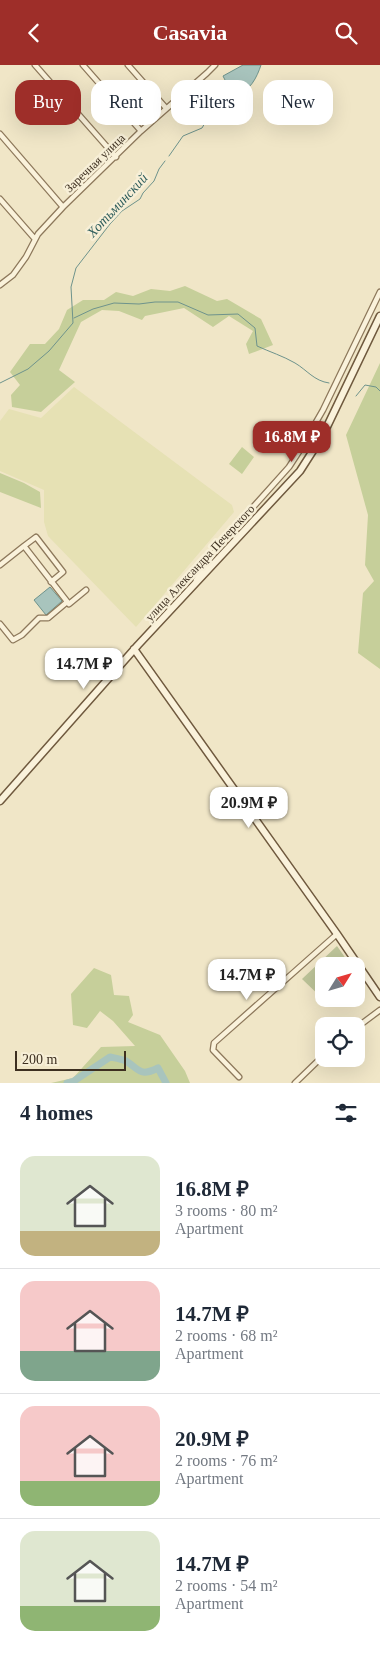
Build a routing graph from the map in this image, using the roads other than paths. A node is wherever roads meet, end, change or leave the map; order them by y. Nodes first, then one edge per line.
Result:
1 (35, 65) edge
2 (83, 65) edge
3 (128, 65) edge
4 (215, 65) edge
5 (166, 108) junction
6 (141, 131) junction
7 (0, 134) edge
8 (116, 157) junction
9 (0, 199) edge
10 (63, 207) junction
11 (35, 239) junction
12 (0, 285) edge
13 (380, 292) edge
14 (380, 316) edge
15 (24, 546) junction
16 (0, 565) edge
17 (51, 582) junction
18 (86, 590) dead end
19 (186, 594) junction
20 (67, 602) junction
21 (0, 624) edge
22 (134, 649) junction
23 (0, 801) edge
24 (337, 933) junction
25 (380, 997) edge
26 (380, 1010) edge
27 (365, 1021) edge
28 (315, 1064) edge
29 (239, 1077) dead end
30 (295, 1083) edge

1 - 8 street
2 - 6 street
3 - 5 street
4 - 5 street, Заречная улица
5 - 6 street, Заречная улица
6 - 8 street, Заречная улица
7 - 10 street
8 - 10 street, Заречная улица
9 - 11 street
10 - 11 street, Заречная улица
11 - 12 street, Заречная улица
13 - 19 street
14 - 19 main road, улица Александра Печерского
15 - 16 street
15 - 17 street
15 - 17 street
17 - 20 street
18 - 20 street
19 - 22 main road, улица Александра Печерского
20 - 21 street
22 - 23 main road, улица Александра Печерского
22 - 24 main road
24 - 25 main road
24 - 29 street
26 - 27 street
28 - 30 street

